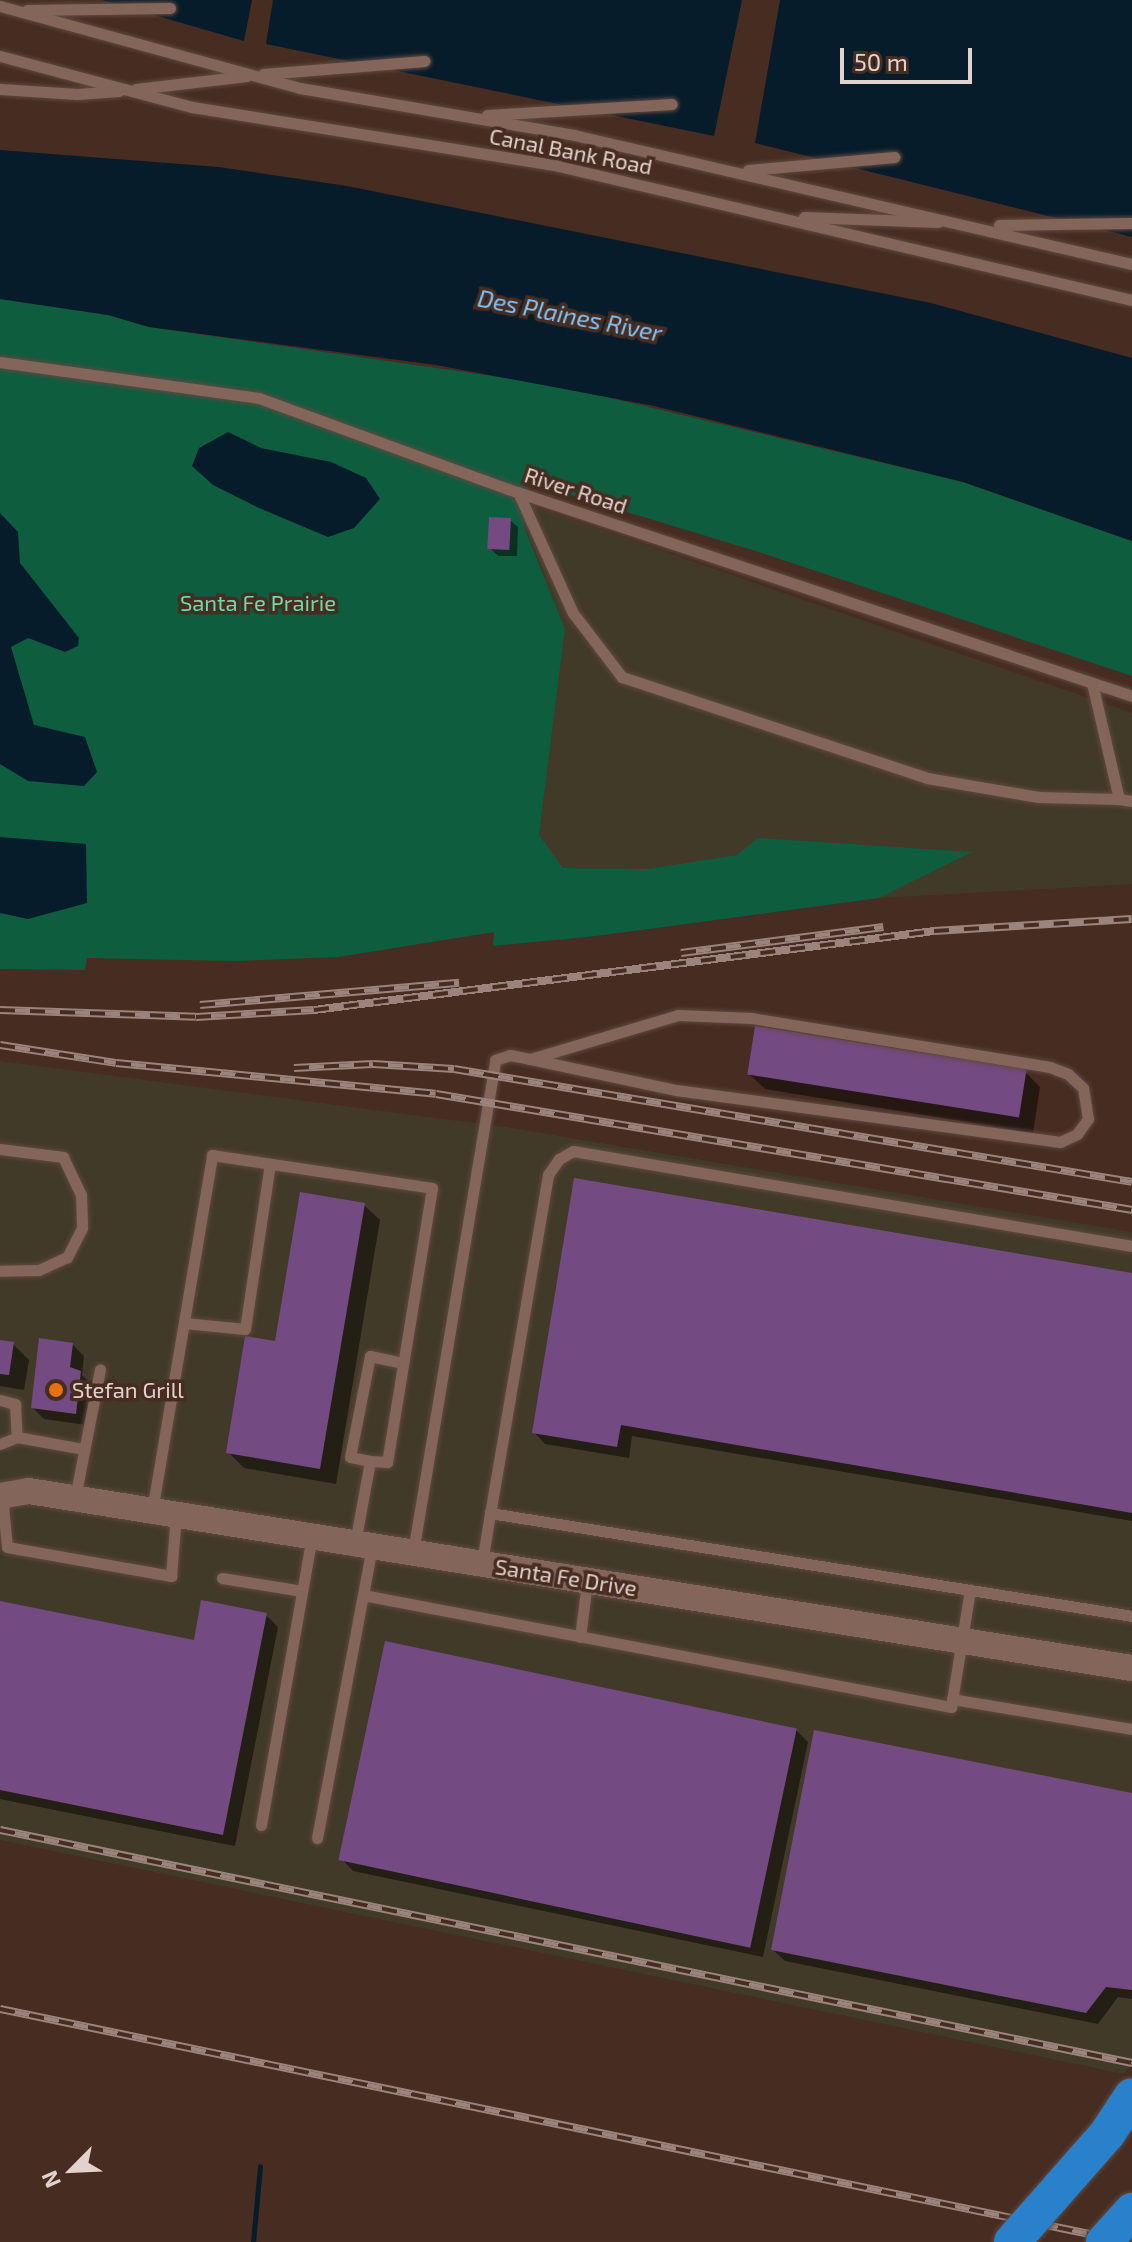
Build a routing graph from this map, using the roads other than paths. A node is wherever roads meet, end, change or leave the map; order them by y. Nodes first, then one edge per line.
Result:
1 (0, 6) edge
2 (170, 8) dead end
3 (14, 10) junction
4 (0, 56) edge
5 (424, 61) dead end
6 (252, 75) junction
7 (0, 89) edge
8 (130, 90) junction
9 (672, 104) dead end
10 (466, 116) junction
11 (894, 157) dead end
12 (736, 171) junction
13 (787, 218) junction
14 (1132, 223) edge
15 (978, 225) junction
16 (1132, 264) edge
17 (1132, 300) edge
18 (0, 362) edge
19 (518, 492) junction
20 (1092, 683) junction
21 (1132, 696) edge
22 (1119, 799) junction
23 (1132, 801) edge
24 (530, 1059) junction
25 (0, 1149) edge
26 (270, 1164) junction
27 (1132, 1246) edge
28 (0, 1271) edge
29 (184, 1323) junction
30 (403, 1363) junction
31 (100, 1369) dead end
32 (0, 1400) edge
33 (17, 1437) junction
34 (0, 1444) edge
35 (84, 1449) junction
36 (370, 1461) junction
37 (1, 1496) edge
38 (75, 1499) junction
39 (164, 1513) junction
40 (490, 1513) junction
41 (2, 1527) edge
42 (312, 1537) junction
43 (363, 1545) junction
44 (413, 1553) junction
45 (482, 1564) junction
46 (222, 1578) dead end
47 (587, 1580) junction
48 (970, 1590) junction
49 (302, 1591) junction
50 (363, 1595) junction
51 (1132, 1616) edge
52 (580, 1637) junction
53 (959, 1640) junction
54 (1132, 1668) edge
55 (952, 1699) junction
56 (1132, 1729) edge
57 (261, 1825) dead end
58 (317, 1838) dead end
59 (1132, 2096) edge
60 (1132, 2211) edge
61 (1012, 2242) edge
62 (1104, 2242) edge

1 - 3 lane
2 - 3 lane
3 - 6 lane
4 - 8 lane, Canal Bank Road
5 - 6 lane
6 - 8 lane
6 - 10 lane
7 - 8 lane
8 - 13 lane, Canal Bank Road
9 - 10 lane
10 - 12 lane
11 - 12 lane
12 - 15 lane
13 - 15 lane
13 - 17 lane, Canal Bank Road
14 - 15 lane
15 - 16 lane
18 - 19 lane, River Road
19 - 20 lane, River Road
19 - 22 lane
20 - 21 lane, River Road
20 - 22 lane
22 - 23 lane
24 - 24 lane
24 - 44 lane
25 - 28 lane
26 - 29 lane
26 - 29 lane
26 - 30 lane
27 - 40 lane
29 - 39 lane
30 - 36 lane
30 - 36 lane
31 - 35 lane
32 - 33 lane
33 - 34 lane
33 - 35 lane
35 - 38 lane
36 - 43 lane
37 - 38 street, Santa Fe Drive
37 - 41 lane
38 - 39 street, Santa Fe Drive
39 - 41 lane
39 - 42 street, Santa Fe Drive
40 - 45 lane
40 - 48 lane
42 - 43 street, Santa Fe Drive
42 - 49 lane
43 - 44 street, Santa Fe Drive
43 - 50 lane
44 - 45 street, Santa Fe Drive
45 - 47 street, Santa Fe Drive
46 - 49 lane
47 - 52 lane
47 - 53 street, Santa Fe Drive
48 - 51 lane
48 - 53 lane
49 - 57 lane
50 - 52 lane
50 - 58 lane
52 - 55 lane
53 - 54 street, Santa Fe Drive
53 - 55 lane
55 - 56 lane
59 - 61 highway, bridge
60 - 62 highway, bridge

